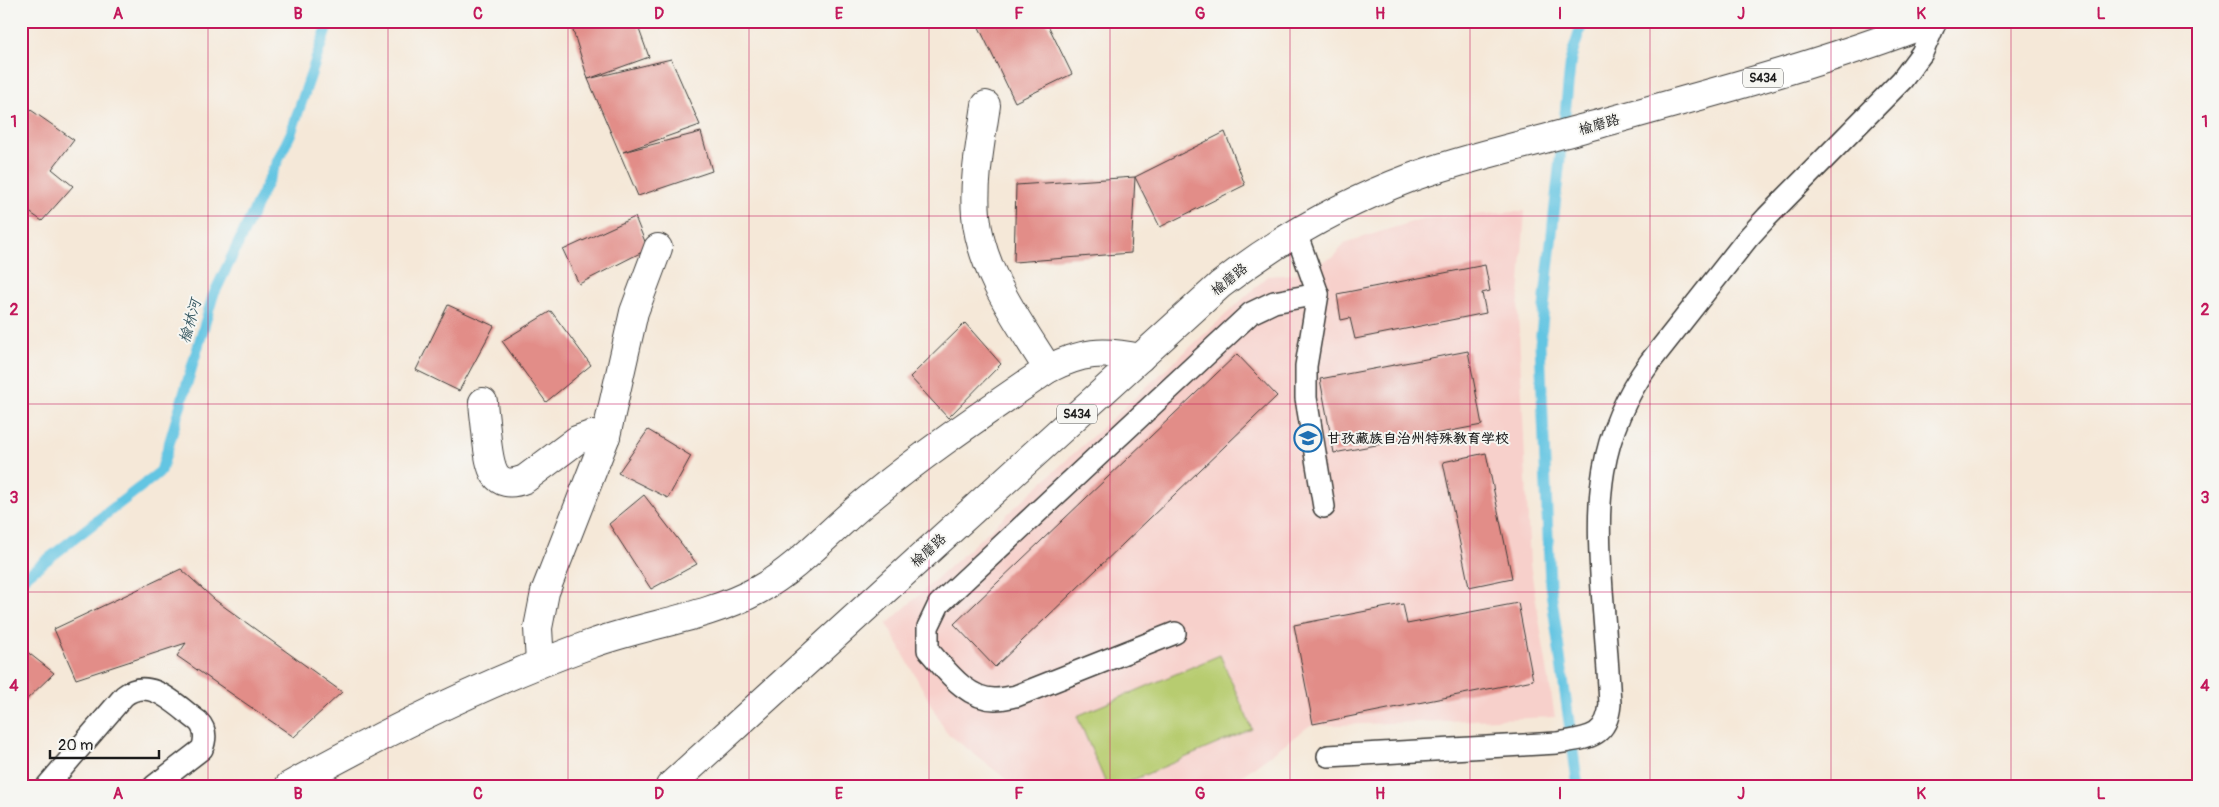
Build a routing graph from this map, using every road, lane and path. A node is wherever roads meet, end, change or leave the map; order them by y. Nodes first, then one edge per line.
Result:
1 (1935, 21) edge
2 (986, 105) dead end
3 (1296, 233) junction
4 (658, 248) dead end
5 (1318, 294) junction
6 (1140, 358) junction
7 (1048, 369) junction
8 (483, 402) dead end
9 (606, 436) junction
10 (1324, 507) dead end
11 (1175, 633) dead end
12 (540, 663) junction
13 (1328, 756) dead end
14 (46, 786) edge
15 (154, 786) edge
16 (289, 786) edge
17 (670, 786) edge

1 - 3 street, 榆磨路 / S434
1 - 13 lane
2 - 7 street
3 - 5 lane
3 - 6 street, 榆磨路 / S434
4 - 9 street
5 - 10 lane
5 - 11 lane
6 - 7 street
6 - 17 street, 榆磨路 / S434
7 - 12 street
8 - 9 street
9 - 12 street
12 - 16 street
14 - 15 lane

